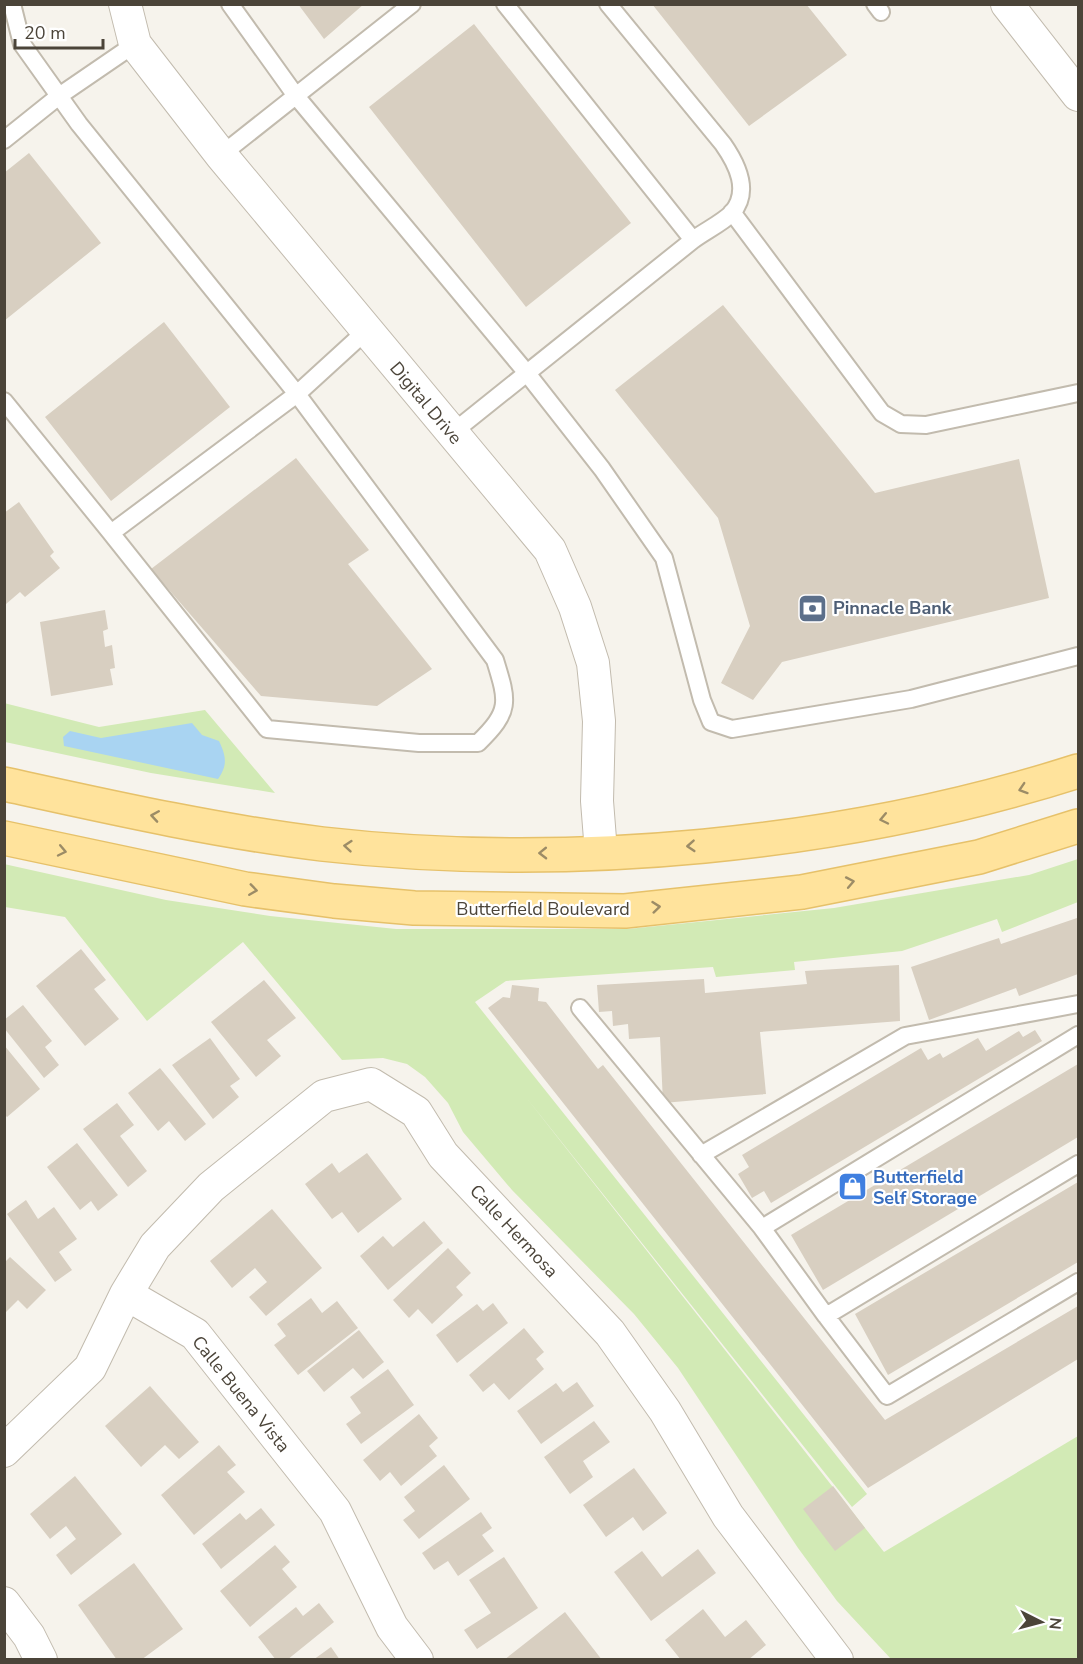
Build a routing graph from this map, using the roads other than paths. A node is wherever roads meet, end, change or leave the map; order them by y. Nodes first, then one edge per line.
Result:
1 (12, 4) edge
2 (125, 4) edge
3 (230, 4) edge
4 (412, 4) edge
5 (505, 4) edge
6 (608, 4) edge
7 (1007, 4) edge
8 (135, 44) junction
9 (1078, 95) edge
10 (59, 96) junction
11 (296, 96) junction
12 (4, 140) edge
13 (221, 155) junction
14 (732, 212) junction
15 (693, 240) junction
16 (366, 331) junction
17 (526, 372) junction
18 (1078, 393) edge
19 (297, 394) junction
20 (4, 401) edge
21 (452, 433) junction
22 (111, 533) junction
23 (1078, 656) edge
24 (1078, 771) edge
25 (4, 784) edge
26 (1078, 826) edge
27 (4, 838) edge
28 (601, 852) junction
29 (1078, 1004) edge
30 (580, 1008) dead end
31 (1078, 1035) edge
32 (701, 1155) junction
33 (1078, 1164) edge
34 (762, 1228) junction
35 (1078, 1282) edge
36 (126, 1294) junction
37 (826, 1316) junction
38 (4, 1451) edge
39 (4, 1603) edge
40 (41, 1659) edge
41 (417, 1659) edge
42 (837, 1659) edge

1 - 10 lane
2 - 8 street, Digital Drive
3 - 11 lane
4 - 11 lane
5 - 15 lane
6 - 14 lane
7 - 9 street
8 - 10 lane
8 - 13 street, Digital Drive
10 - 12 lane
10 - 19 lane
11 - 13 lane
11 - 17 lane
13 - 16 street, Digital Drive
14 - 15 lane
14 - 18 lane
15 - 17 lane
16 - 19 lane
16 - 21 street, Digital Drive
17 - 21 lane
17 - 23 lane
19 - 22 lane
19 - 22 lane
20 - 22 lane
21 - 28 street, Digital Drive
24 -> 28 main road
28 -> 25 main road
27 -> 26 main road, Butterfield Boulevard
29 - 32 lane
30 - 32 lane
31 - 34 lane
32 - 34 lane
33 - 37 lane
34 - 37 lane
35 - 37 lane
36 - 38 street
36 - 41 street, Calle Buena Vista
36 - 42 street, Calle Hermosa
39 - 40 street

